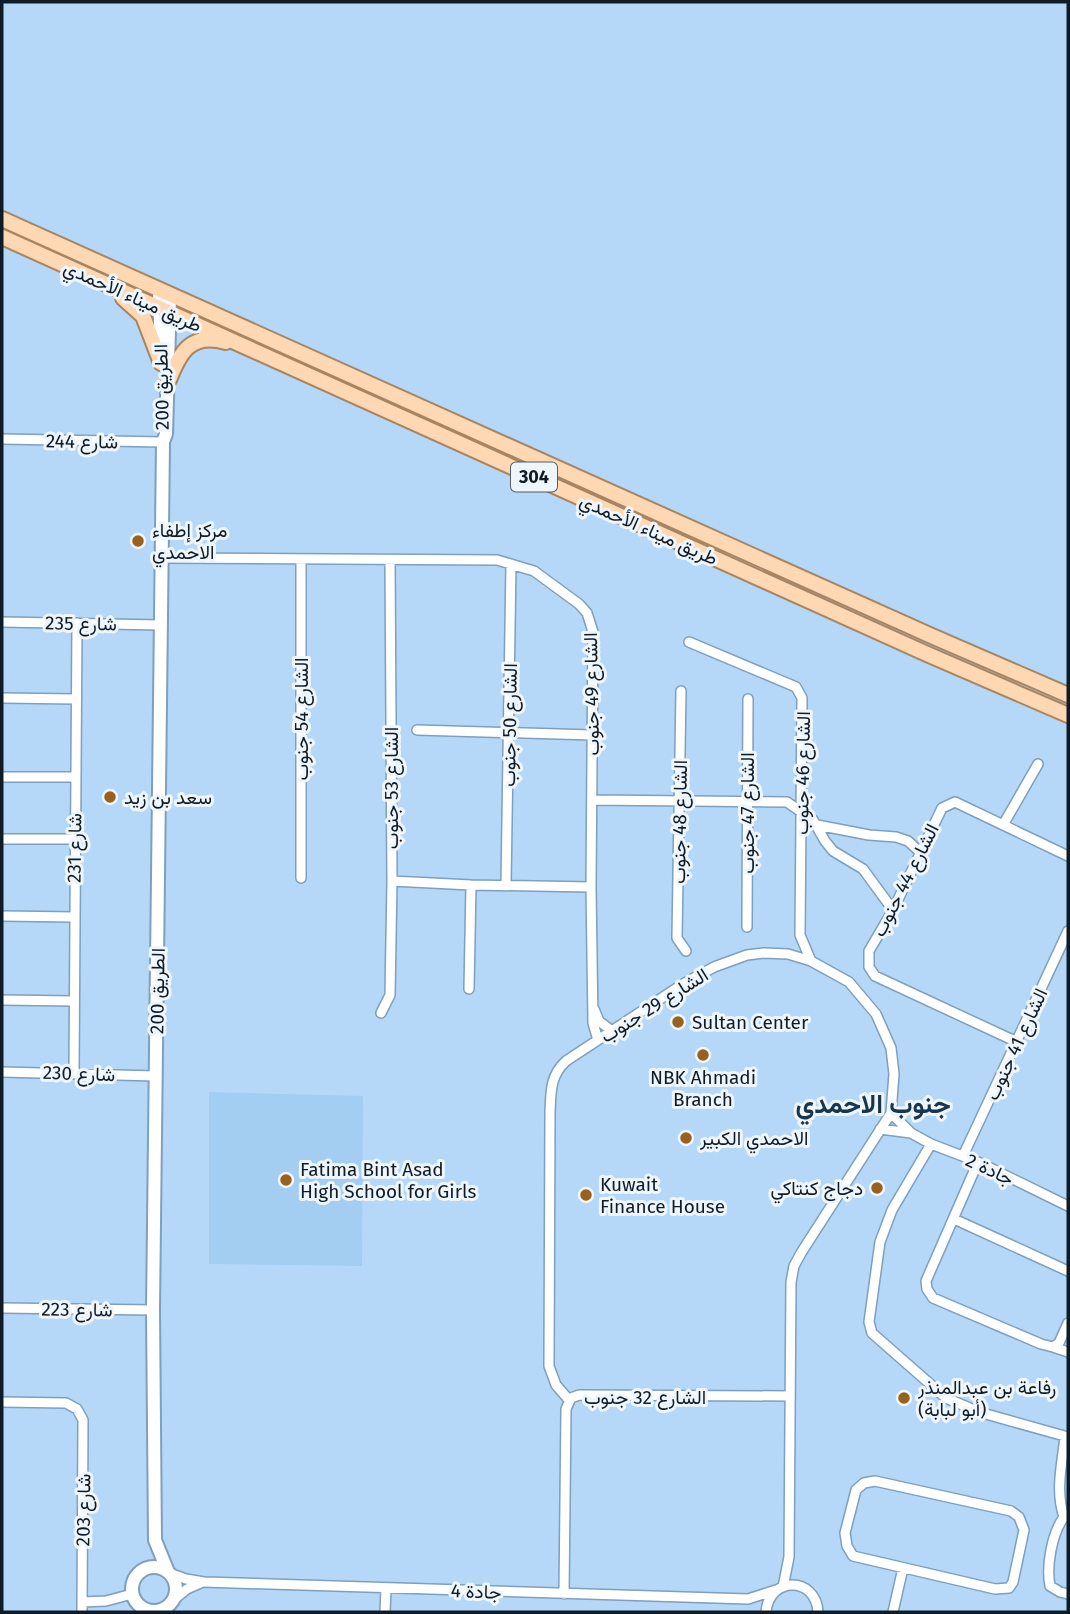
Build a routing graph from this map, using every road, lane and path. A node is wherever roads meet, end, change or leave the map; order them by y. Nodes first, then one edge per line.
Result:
1 (2, 219) edge
2 (2, 237) edge
3 (83, 274) junction
4 (164, 292) junction
5 (164, 310) junction
6 (257, 351) junction
7 (161, 363) junction
8 (169, 380) junction
9 (2, 439) edge
10 (163, 442) junction
11 (162, 558) junction
12 (301, 559) junction
13 (390, 560) junction
14 (512, 564) junction
15 (2, 622) edge
16 (77, 623) junction
17 (161, 625) junction
18 (689, 642) dead end
19 (681, 691) dead end
20 (1068, 695) edge
21 (2, 698) edge
22 (76, 699) junction
23 (748, 699) dead end
24 (1068, 715) edge
25 (417, 730) dead end
26 (509, 733) junction
27 (592, 735) junction
28 (1038, 764) dead end
29 (2, 777) edge
30 (76, 777) junction
31 (592, 800) junction
32 (679, 800) junction
33 (746, 800) junction
34 (801, 812) junction
35 (817, 825) junction
36 (1003, 825) junction
37 (74, 838) junction
38 (2, 839) edge
39 (920, 852) junction
40 (1068, 856) edge
41 (301, 878) dead end
42 (392, 881) junction
43 (471, 885) junction
44 (506, 886) junction
45 (591, 887) junction
46 (893, 910) junction
47 (2, 916) edge
48 (74, 916) junction
49 (747, 927) dead end
50 (1068, 932) edge
51 (800, 935) junction
52 (686, 951) dead end
53 (780, 953) junction
54 (811, 961) junction
55 (469, 989) dead end
56 (2, 1000) edge
57 (74, 1001) junction
58 (593, 1008) junction
59 (381, 1013) dead end
60 (610, 1032) junction
61 (598, 1040) junction
62 (1017, 1042) junction
63 (2, 1072) edge
64 (74, 1072) junction
65 (156, 1076) junction
66 (891, 1113) junction
67 (880, 1129) junction
68 (911, 1133) junction
69 (931, 1144) junction
70 (963, 1156) junction
71 (978, 1163) junction
72 (1068, 1206) edge
73 (954, 1219) junction
74 (1068, 1271) edge
75 (2, 1308) edge
76 (153, 1310) junction
77 (1068, 1323) edge
78 (1053, 1347) junction
79 (1068, 1352) edge
80 (790, 1396) junction
81 (569, 1400) junction
82 (2, 1402) edge
83 (1067, 1437) edge
84 (1066, 1517) edge
85 (155, 1540) junction
86 (789, 1557) junction
87 (902, 1568) junction
88 (168, 1572) junction
89 (138, 1574) junction
90 (204, 1582) junction
91 (800, 1586) junction
92 (386, 1588) junction
93 (779, 1588) junction
94 (132, 1594) junction
95 (564, 1594) junction
96 (1068, 1594) edge
97 (748, 1599) junction
98 (82, 1607) edge
99 (167, 1607) edge
100 (817, 1607) edge
101 (144, 1610) edge
102 (385, 1612) edge
103 (766, 1612) edge
104 (826, 1612) edge
105 (893, 1612) edge

1 - 4 main road, طريق ميناء الأحمدي / 304
2 - 3 main road, طريق ميناء الأحمدي / 304
3 - 5 main road, طريق ميناء الأحمدي / 304
3 - 7 main road
4 - 5 main road, الطريق 200
4 - 20 main road, طريق ميناء الأحمدي / 304
5 - 6 main road, طريق ميناء الأحمدي / 304
5 - 7 main road, الطريق 200
5 - 8 main road, الطريق 200
6 - 8 main road
6 - 24 main road, طريق ميناء الأحمدي / 304
7 - 10 main road, الطريق 200
8 - 10 main road, الطريق 200
9 - 10 street, شارع 244
10 - 11 main road, الطريق 200
11 - 12 street, الشارع 49 جنوب
11 - 17 main road, الطريق 200
12 - 13 street, الشارع 49 جنوب
12 - 41 street, الشارع 54 جنوب
13 - 14 street, الشارع 49 جنوب
13 - 42 street, الشارع 53 جنوب
14 - 26 street, الشارع 50 جنوب
14 - 27 street, الشارع 49 جنوب
15 - 16 street, شارع 235
16 - 17 street, شارع 235
16 - 22 street, شارع 231
17 - 65 main road, الطريق 200
18 - 34 street, الشارع 46 جنوب
19 - 32 street, الشارع 48 جنوب
21 - 22 street
22 - 30 street, شارع 231
23 - 33 street, الشارع 47 جنوب
25 - 26 street
26 - 27 street
26 - 44 street, الشارع 50 جنوب
27 - 31 street, الشارع 49 جنوب
28 - 36 street
29 - 30 street
30 - 37 street, شارع 231
31 - 32 street
31 - 45 street, الشارع 49 جنوب
32 - 33 street
32 - 52 street, الشارع 48 جنوب
33 - 34 street
33 - 49 street, الشارع 47 جنوب
34 - 35 street
34 - 51 street, الشارع 46 جنوب
35 - 39 street
35 - 46 street
36 - 39 street, الشارع 44 جنوب
36 - 40 street, الشارع 44 جنوب
37 - 38 street
37 - 48 street, شارع 231
39 - 46 street, الشارع 44 جنوب
42 - 43 street
42 - 59 street, الشارع 53 جنوب
43 - 44 street
43 - 55 street
44 - 45 street
45 - 58 street, الشارع 49 جنوب
46 - 62 street, الشارع 44 جنوب
47 - 48 street
48 - 57 street, شارع 231
50 - 62 street, الشارع 41 جنوب
51 - 53 street
51 - 54 street, الشارع 46 جنوب
53 - 54 street, الشارع 29 جنوب
53 - 60 street, الشارع 29 جنوب
54 - 66 street, الشارع 29 جنوب
56 - 57 street
57 - 64 street, شارع 231
58 - 60 street
58 - 61 street, الشارع 49 جنوب
60 - 61 street, الشارع 29 جنوب
61 - 81 street, الشارع 29 جنوب
62 - 70 street, الشارع 41 جنوب
63 - 64 street, شارع 230
64 - 65 street, شارع 230
65 - 76 main road, الطريق 200
66 - 67 street
66 - 68 street, جادة 2
67 - 68 street, جادة 2
67 - 80 street
68 - 69 street, جادة 2
69 - 70 street, جادة 2
69 - 83 street
70 - 71 street, جادة 2
71 - 72 street, جادة 2
71 - 73 street
73 - 74 street
73 - 78 street
75 - 76 street, شارع 223
76 - 85 main road, الطريق 200
77 - 78 street
78 - 79 street
80 - 81 street, الشارع 32 جنوب
80 - 86 street
81 - 95 street, الشارع 32 جنوب
82 - 98 street, شارع 203
83 - 84 street
84 - 96 street
85 - 88 main road, الطريق 200
85 - 89 main road, الطريق 200
86 - 91 street
86 - 93 street
87 - 87 street
87 - 105 street
88 - 89 main road
88 - 90 street, جادة 4
88 - 99 main road
89 - 94 main road
90 - 92 street, جادة 4
90 - 99 street
91 - 93 street, جادة 4
91 - 100 street
92 - 95 street, جادة 4
92 - 102 street
93 - 97 street, جادة 4
93 - 103 street
94 - 98 street
94 - 101 main road
95 - 97 street, جادة 4
97 - 103 street
99 - 101 main road
100 - 104 street

